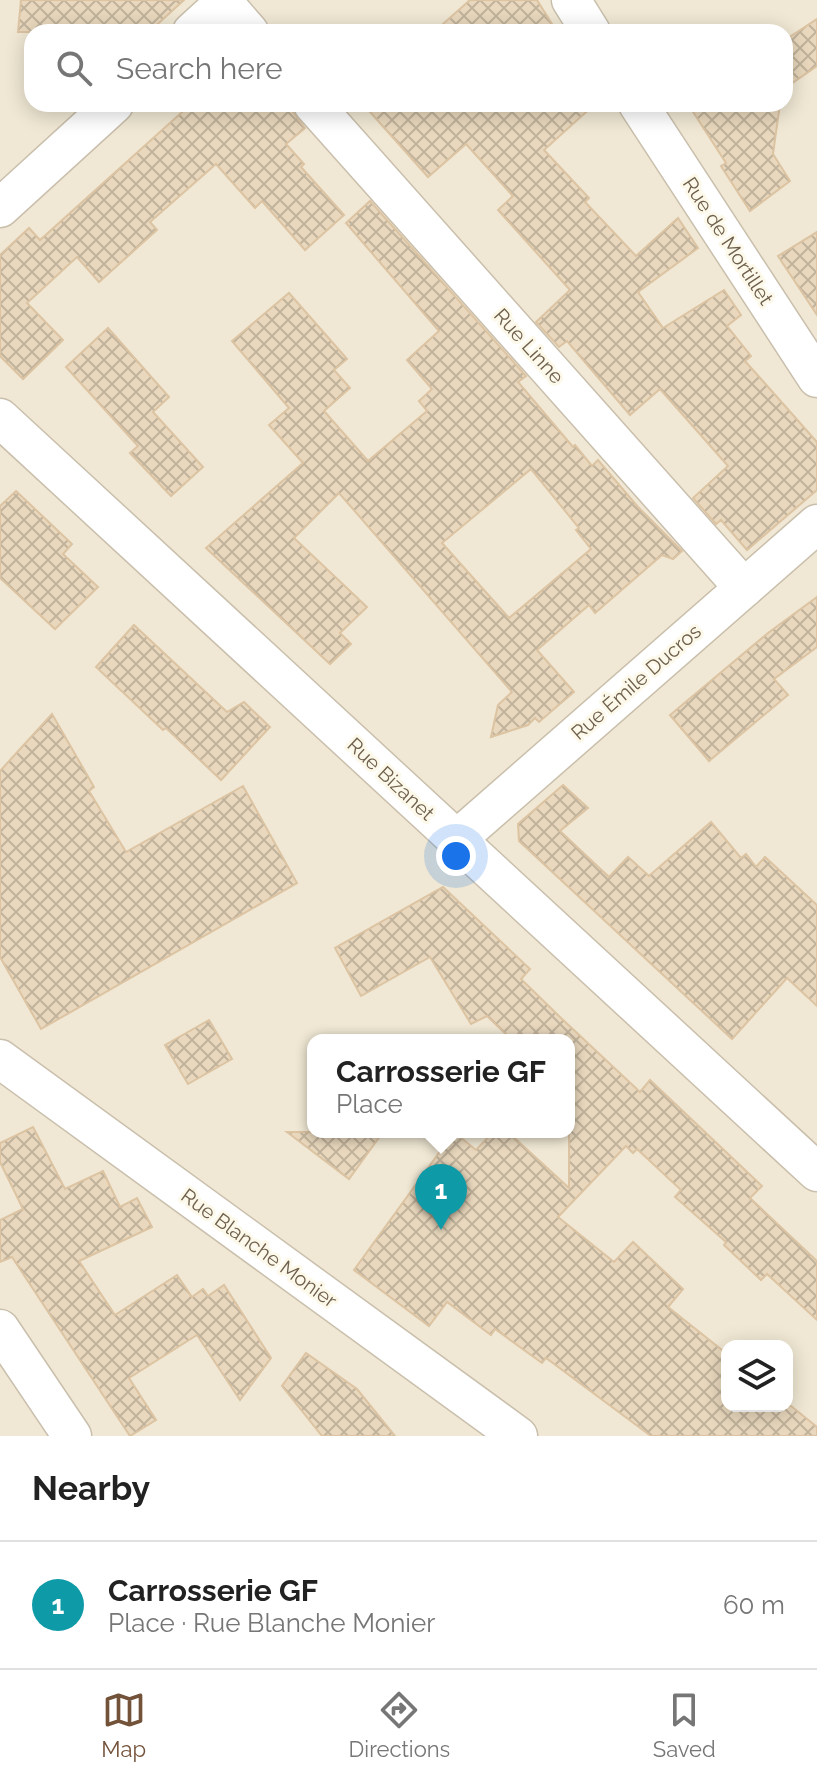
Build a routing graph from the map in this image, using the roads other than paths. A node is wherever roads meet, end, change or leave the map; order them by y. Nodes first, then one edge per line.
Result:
1 (571, 0) edge
2 (226, 2) edge
3 (201, 24) edge
4 (243, 24) edge
5 (586, 24) edge
6 (105, 112) edge
7 (320, 112) edge
8 (643, 112) edge
9 (0, 208) edge
10 (817, 378) edge
11 (0, 418) edge
12 (817, 524) edge
13 (744, 588) junction
14 (456, 840) junction
15 (0, 1059) edge
16 (817, 1172) edge
17 (0, 1329) edge
18 (72, 1436) edge
19 (518, 1436) edge

1 - 5 street
2 - 3 street
2 - 4 street
6 - 9 street
7 - 13 street, Rue Linne
8 - 10 street, Rue de Mortillet
11 - 14 street, Rue Bizanet
12 - 13 street, Rue Émile Ducros
13 - 14 street, Rue Émile Ducros
14 - 16 street, Rue Bizanet
15 - 19 street, Rue Blanche Monier
17 - 18 street

